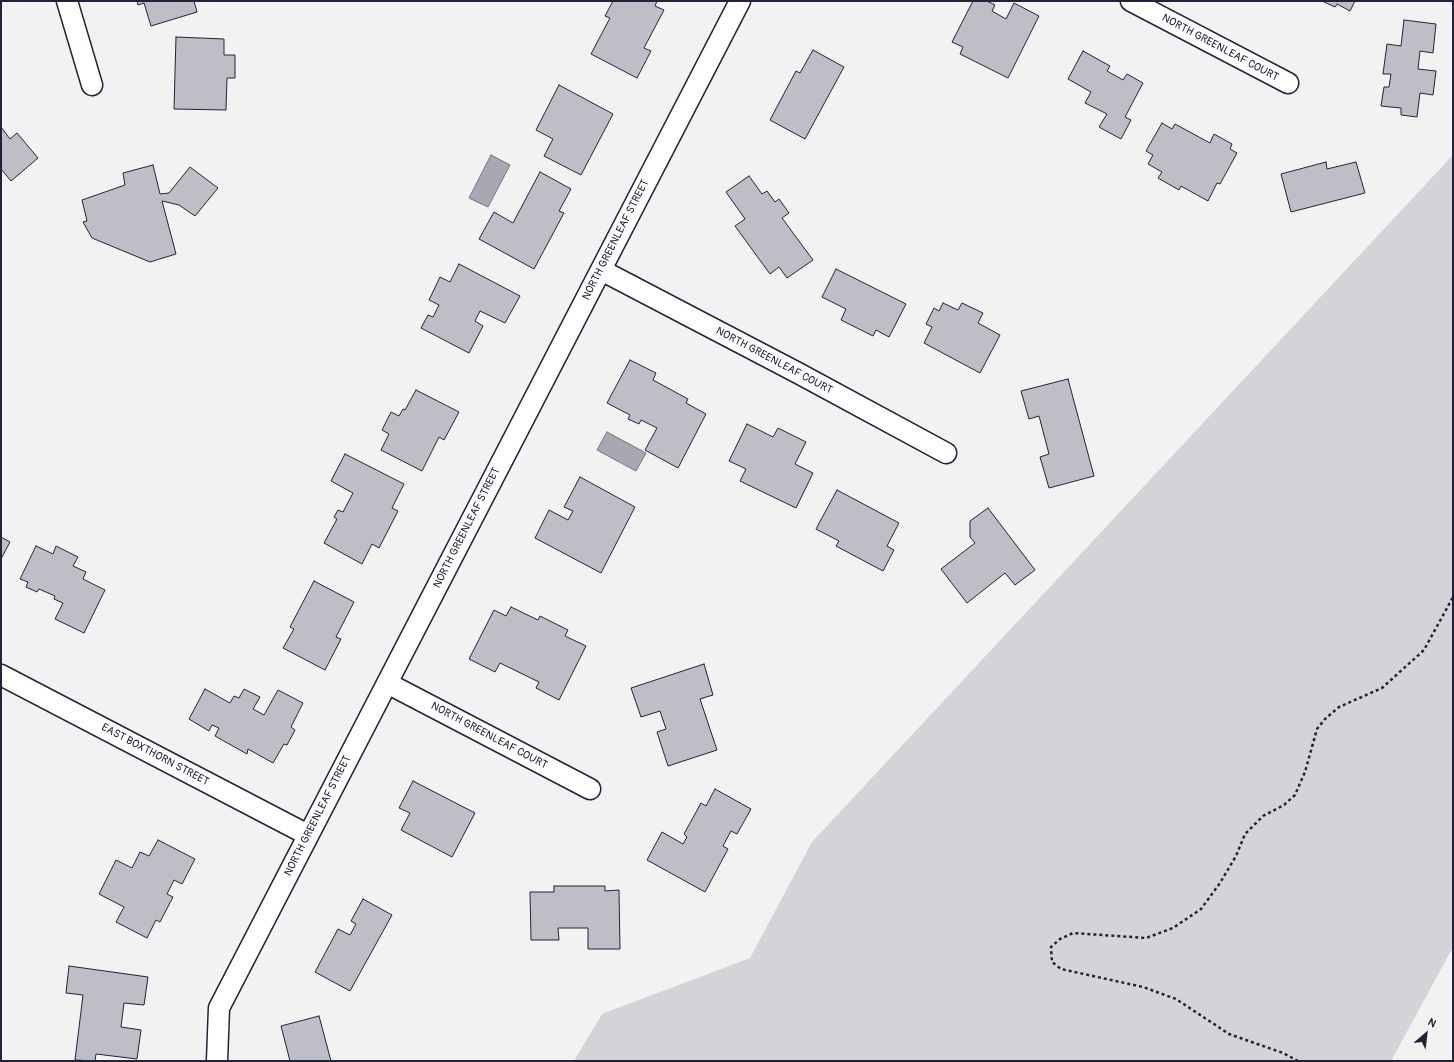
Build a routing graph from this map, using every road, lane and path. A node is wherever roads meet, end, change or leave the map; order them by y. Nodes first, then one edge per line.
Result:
1 (67, 1) edge
2 (740, 1) edge
3 (1131, 1) edge
4 (1288, 83) dead end
5 (92, 85) dead end
6 (601, 270) junction
7 (946, 453) dead end
8 (1453, 597) edge
9 (1, 675) edge
10 (387, 683) junction
11 (590, 789) dead end
12 (308, 835) junction
13 (217, 1061) edge
14 (1298, 1061) edge

1 - 5 street
2 - 6 street, NORTH GREENLEAF STREET
3 - 4 street, NORTH GREENLEAF COURT
6 - 7 street, NORTH GREENLEAF COURT
6 - 10 street, NORTH GREENLEAF STREET
8 - 14 path
9 - 12 street, EAST BOXTHORN STREET
10 - 11 street, NORTH GREENLEAF COURT
10 - 12 street, NORTH GREENLEAF STREET
12 - 13 street, NORTH GREENLEAF STREET

